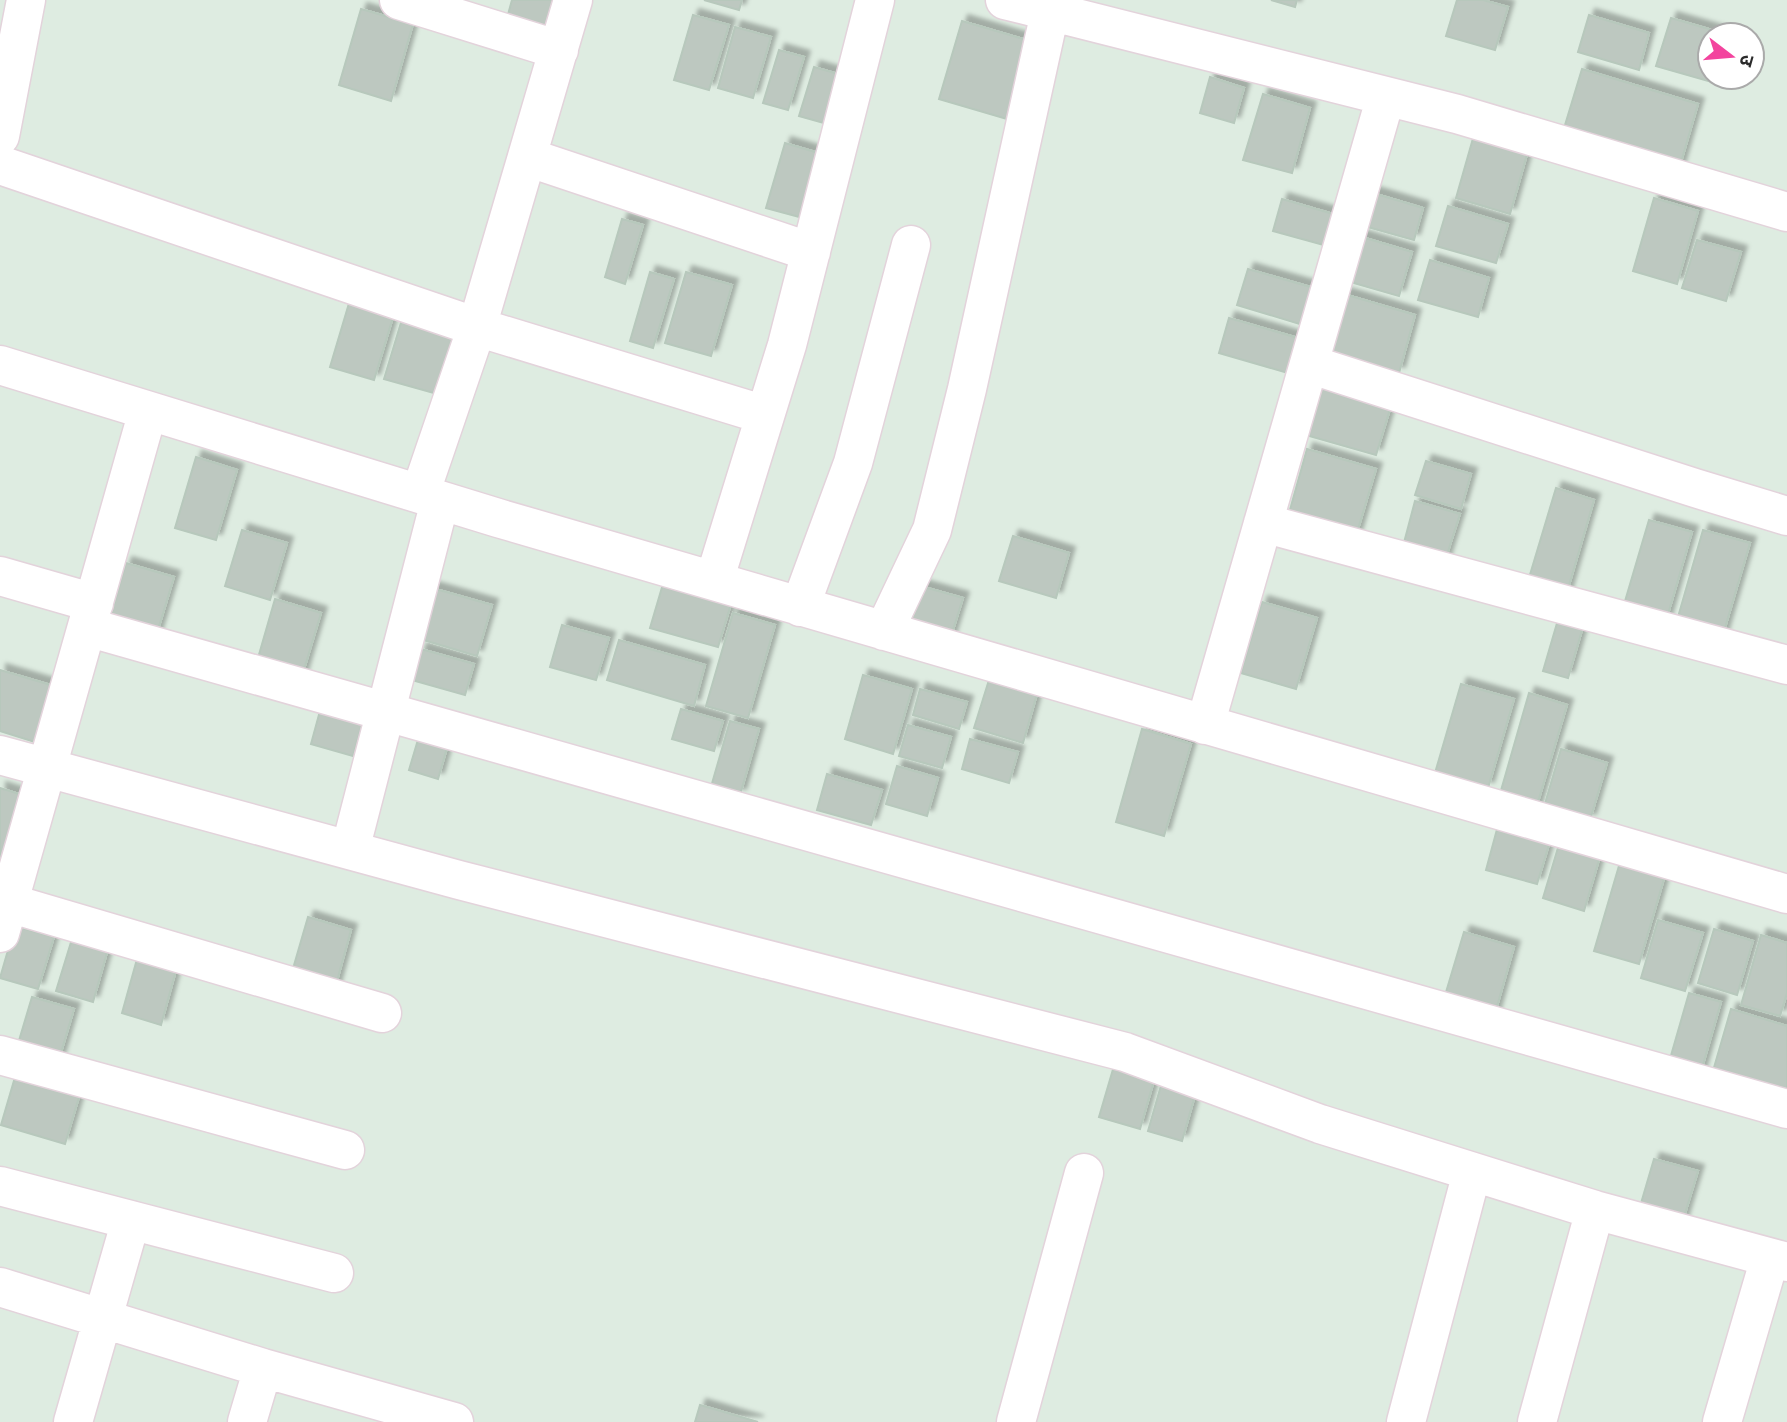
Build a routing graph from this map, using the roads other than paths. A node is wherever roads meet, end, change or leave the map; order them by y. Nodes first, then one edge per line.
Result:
1 (26, 0) edge
2 (399, 0) edge
3 (573, 0) edge
4 (875, 0) edge
5 (1005, 0) edge
6 (1050, 12) junction
7 (559, 50) junction
8 (1386, 96) junction
9 (0, 136) edge
10 (527, 157) junction
11 (0, 165) edge
12 (1787, 212) edge
13 (911, 245) dead end
14 (811, 252) junction
15 (477, 327) junction
16 (1309, 364) junction
17 (0, 365) edge
18 (149, 411) junction
19 (765, 415) junction
20 (430, 497) junction
21 (1787, 516) edge
22 (1263, 523) junction
23 (0, 576) edge
24 (714, 581) junction
25 (800, 607) junction
26 (91, 615) junction
27 (884, 631) junction
28 (1787, 665) edge
29 (386, 711) junction
30 (1205, 725) junction
31 (0, 755) edge
32 (47, 769) junction
33 (350, 850) junction
34 (1787, 894) edge
35 (4, 918) edge
36 (382, 1013) dead end
37 (0, 1055) edge
38 (1787, 1109) edge
39 (345, 1150) dead end
40 (1472, 1172) junction
41 (1084, 1173) dead end
42 (0, 1186) edge
43 (1595, 1210) junction
44 (131, 1220) junction
45 (1778, 1260) edge
46 (334, 1273) dead end
47 (0, 1287) edge
48 (103, 1319) junction
49 (263, 1368) junction
50 (73, 1422) edge
51 (247, 1422) edge
52 (454, 1422) edge
53 (1016, 1422) edge
54 (1406, 1422) edge
55 (1537, 1422) edge
56 (1723, 1422) edge

1 - 9 street
2 - 7 street
3 - 7 street
4 - 14 street
5 - 6 street
6 - 8 street
6 - 27 street
7 - 10 street
8 - 12 street
8 - 16 street
10 - 14 street
10 - 15 street
11 - 15 street
13 - 25 street
14 - 19 street
15 - 19 street
15 - 20 street
16 - 21 street
16 - 22 street
17 - 18 street
18 - 20 street
18 - 26 street
19 - 24 street
20 - 24 street
20 - 29 street
22 - 28 street
22 - 30 street
23 - 26 street
24 - 25 street
25 - 27 street
26 - 29 street
26 - 32 street
27 - 30 street
29 - 33 street
29 - 38 street
30 - 34 street
31 - 32 street
32 - 33 street
32 - 35 street
33 - 40 street
35 - 36 street
37 - 39 street
40 - 43 street
40 - 54 street
41 - 53 street
42 - 44 street
43 - 45 street
43 - 55 street
44 - 46 street
44 - 48 street
45 - 56 street
47 - 48 street
48 - 49 street
48 - 50 street
49 - 51 street
49 - 52 street

